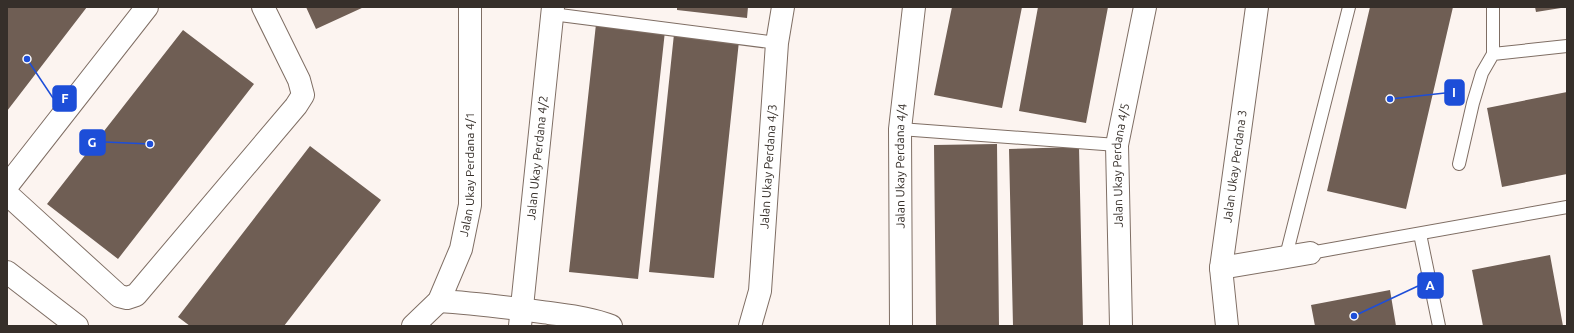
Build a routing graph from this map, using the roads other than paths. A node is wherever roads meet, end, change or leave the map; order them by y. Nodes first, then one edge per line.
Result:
1 (146, 7) edge
2 (263, 7) edge
3 (470, 7) edge
4 (783, 7) edge
5 (914, 7) edge
6 (1145, 7) edge
7 (1257, 7) edge
8 (1349, 7) edge
9 (1494, 7) edge
10 (553, 11) edge
11 (777, 43) junction
12 (1567, 46) edge
13 (1493, 54) junction
14 (900, 129) junction
15 (1117, 145) junction
16 (1459, 164) dead end
17 (7, 186) edge
18 (7, 194) edge
19 (1567, 207) edge
20 (1420, 234) junction
21 (1310, 253) joint
22 (1286, 256) junction
23 (1221, 268) junction
24 (7, 272) edge
25 (439, 301) junction
26 (521, 318) edge
27 (77, 326) edge
28 (413, 326) edge
29 (611, 326) edge
30 (750, 326) edge
31 (901, 326) edge
32 (1121, 326) edge
33 (1227, 326) edge
34 (1439, 326) edge

1 - 17 street
2 - 18 street
3 - 25 street, Jalan Ukay Perdana 4/1
4 - 11 street, Jalan Ukay Perdana 4/3
5 - 14 street, Jalan Ukay Perdana 4/4
6 - 15 street, Jalan Ukay Perdana 4/5
7 - 23 street, Jalan Ukay Perdana 3
8 - 22 lane
9 - 13 lane
10 - 11 lane
10 - 26 street, Jalan Ukay Perdana 4/2
11 - 30 street, Jalan Ukay Perdana 4/3
12 - 13 lane
13 - 16 lane
14 - 15 lane
14 - 31 street, Jalan Ukay Perdana 4/4
15 - 32 street, Jalan Ukay Perdana 4/5
19 - 20 lane
20 - 21 lane
20 - 34 lane
21 - 22 street
22 - 23 street
23 - 33 street, Jalan Ukay Perdana 3
24 - 27 street
25 - 26 street
25 - 28 street, Jalan Ukay Perdana 4/1
26 - 29 street

